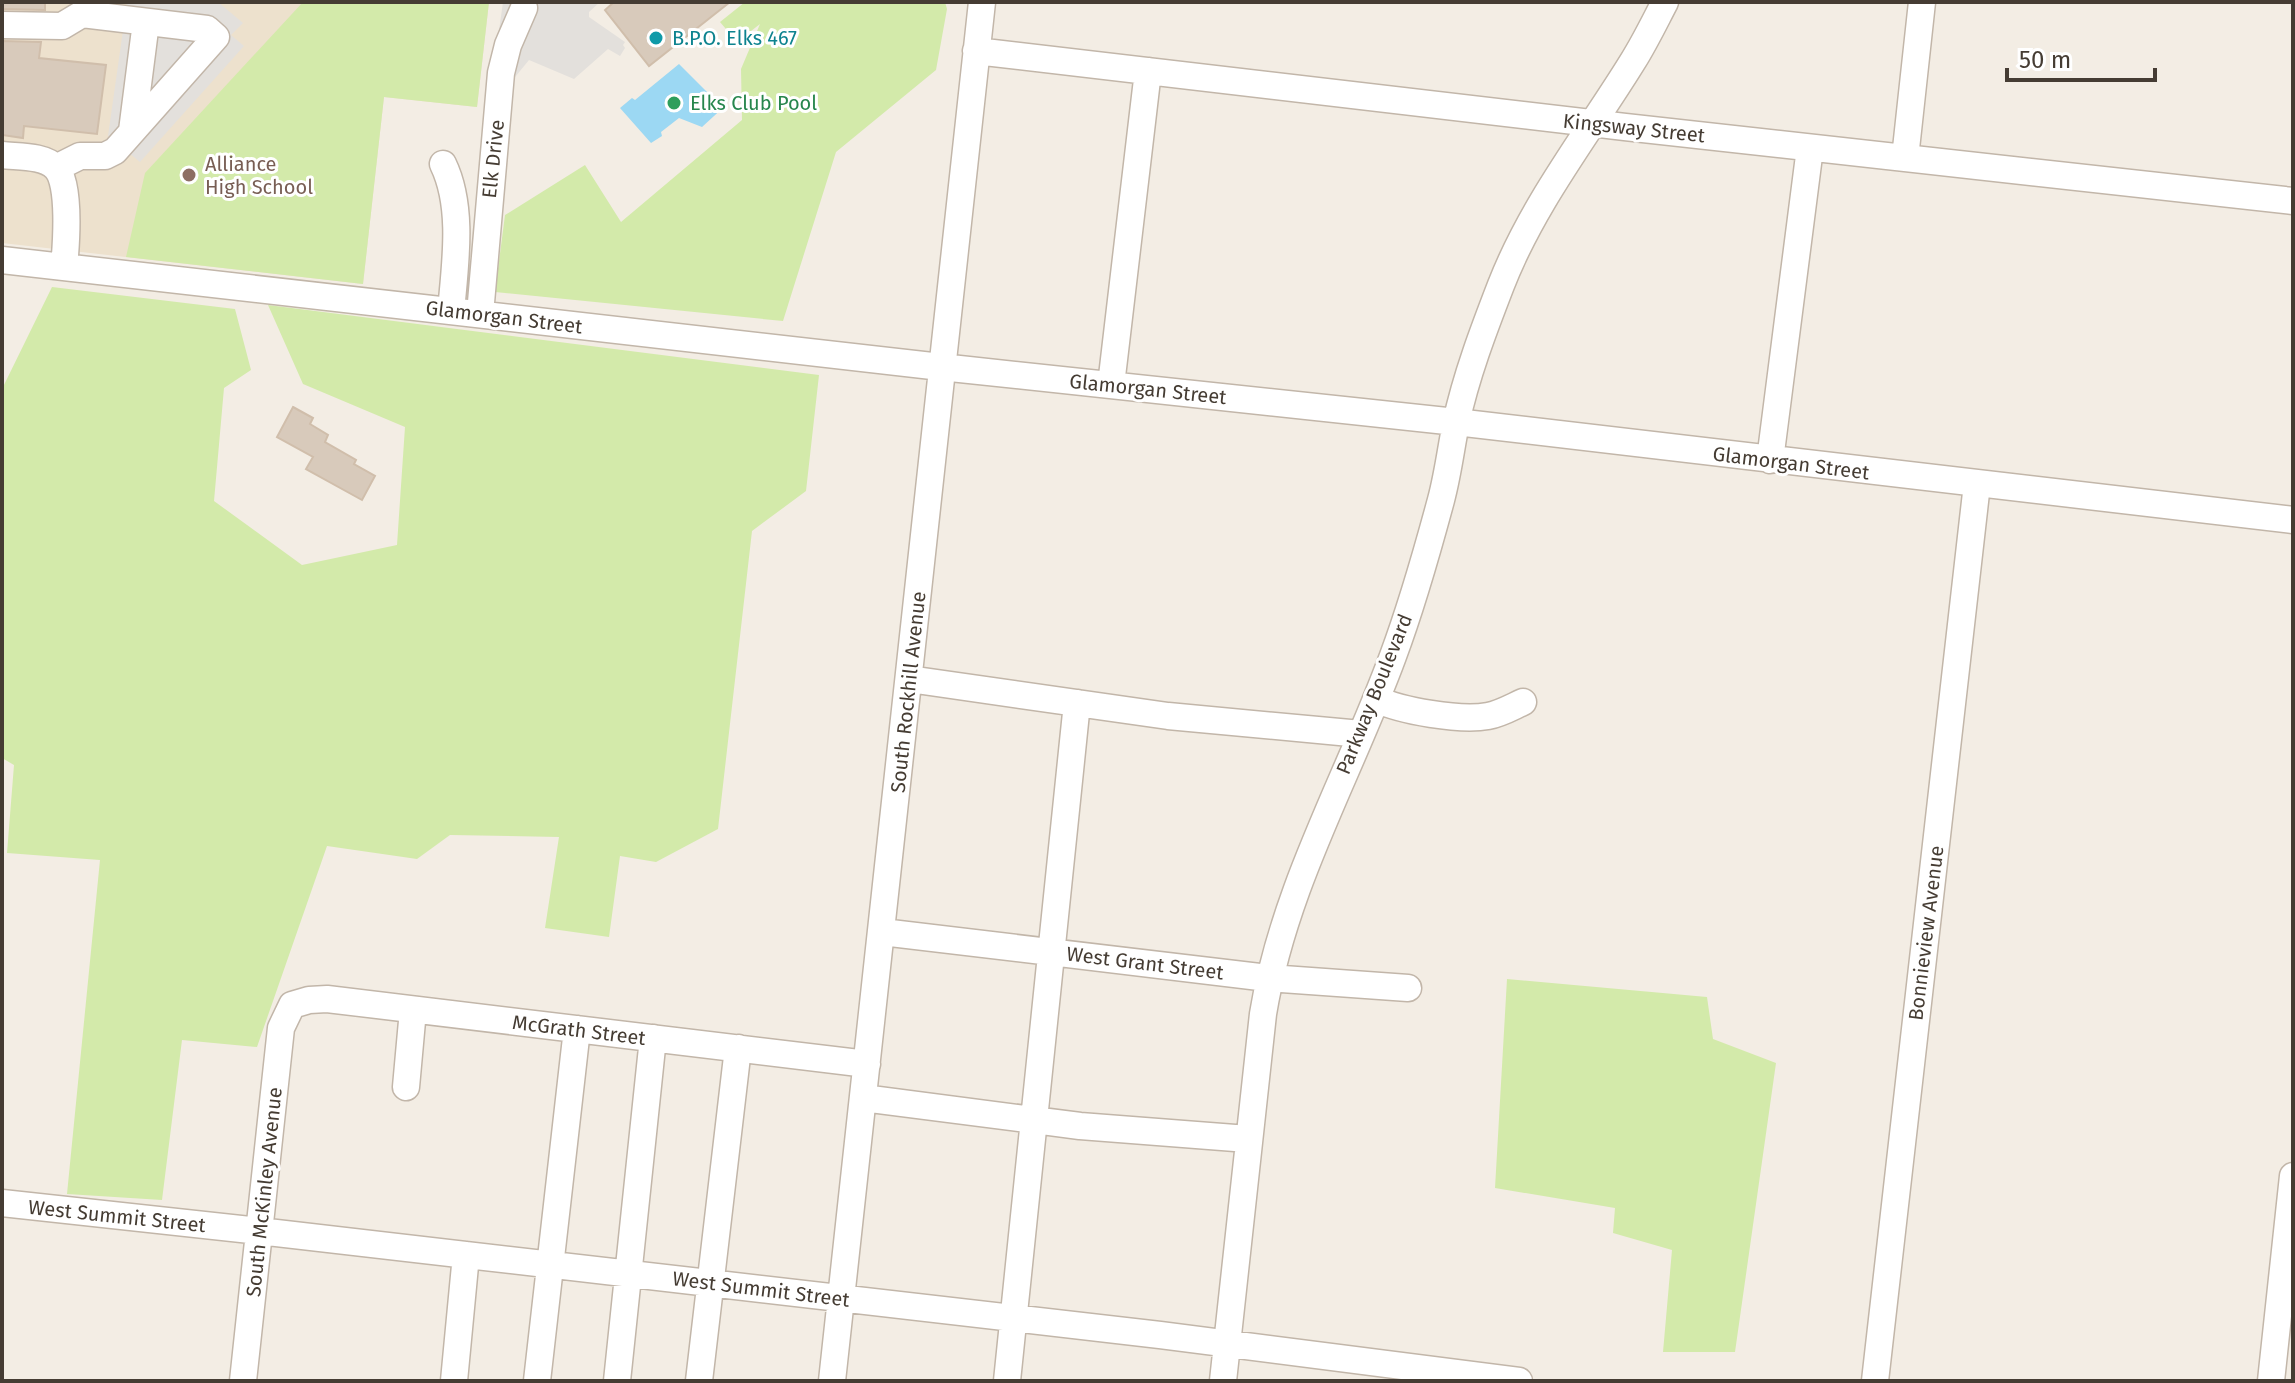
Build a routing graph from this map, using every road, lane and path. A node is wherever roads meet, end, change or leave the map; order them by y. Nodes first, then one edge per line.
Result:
1 (982, 2) edge
2 (1665, 2) edge
3 (1922, 2) edge
4 (83, 8) edge
5 (524, 8) dead end
6 (146, 22) junction
7 (2, 25) edge
8 (976, 51) junction
9 (1148, 71) junction
10 (1591, 123) junction
11 (132, 131) junction
12 (1810, 148) junction
13 (2, 155) edge
14 (1905, 158) junction
15 (443, 164) dead end
16 (56, 168) junction
17 (2293, 201) edge
18 (2, 260) edge
19 (64, 267) junction
20 (451, 311) junction
21 (480, 314) junction
22 (941, 367) junction
23 (1111, 385) junction
24 (1456, 422) junction
25 (1770, 460) junction
26 (1977, 484) junction
27 (2293, 520) edge
28 (909, 679) junction
29 (1376, 699) junction
30 (1523, 702) dead end
31 (1077, 703) junction
32 (1361, 734) junction
33 (882, 932) junction
34 (1052, 952) junction
35 (1268, 978) junction
36 (1408, 988) dead end
37 (292, 1005) joint
38 (413, 1010) junction
39 (577, 1029) junction
40 (653, 1038) junction
41 (738, 1048) junction
42 (867, 1064) junction
43 (406, 1087) dead end
44 (863, 1098) junction
45 (1033, 1119) junction
46 (1248, 1139) junction
47 (2293, 1176) edge
48 (2, 1203) edge
49 (259, 1231) junction
50 (466, 1255) junction
51 (550, 1264) junction
52 (628, 1274) junction
53 (712, 1283) junction
54 (841, 1298) junction
55 (1013, 1318) junction
56 (1226, 1344) junction
57 (243, 1381) edge
58 (454, 1381) edge
59 (537, 1381) edge
60 (617, 1381) edge
61 (699, 1381) edge
62 (832, 1381) edge
63 (1007, 1381) edge
64 (1223, 1381) edge
65 (1519, 1381) edge
66 (1875, 1381) edge
67 (2271, 1381) edge

1 - 8 street, South Rockhill Avenue
2 - 10 street, Parkway Boulevard
3 - 14 street
4 - 6 street
4 - 7 street
5 - 21 street, Elk Drive
6 - 11 street
6 - 11 street
8 - 9 street, Kingsway Street
8 - 22 street, South Rockhill Avenue
9 - 10 street, Kingsway Street
9 - 23 street
10 - 12 street, Kingsway Street
10 - 24 street, Parkway Boulevard
11 - 16 street
12 - 14 street, Kingsway Street
12 - 25 street
13 - 16 street
14 - 17 street, Kingsway Street
15 - 20 street
16 - 19 street
18 - 19 street, Glamorgan Street
19 - 20 street, Glamorgan Street
20 - 21 street, Glamorgan Street
21 - 22 street, Glamorgan Street
22 - 23 street, Glamorgan Street
22 - 28 street, South Rockhill Avenue
23 - 24 street, Glamorgan Street
24 - 25 street, Glamorgan Street
24 - 29 street, Parkway Boulevard
25 - 26 street, Glamorgan Street
26 - 27 street, Glamorgan Street
26 - 66 street, Bonnieview Avenue
28 - 31 street
28 - 33 street, South Rockhill Avenue
29 - 30 street
29 - 32 street, Parkway Boulevard
31 - 32 street
31 - 34 street
32 - 35 street, Parkway Boulevard
33 - 34 street, West Grant Street
33 - 42 street, South Rockhill Avenue
34 - 35 street, West Grant Street
34 - 45 street
35 - 36 street, West Grant Street
35 - 46 street, Parkway Boulevard
37 - 38 street, McGrath Street
37 - 49 street, South McKinley Avenue
38 - 39 street, McGrath Street
38 - 43 street
39 - 40 street, McGrath Street
39 - 51 street
40 - 41 street, McGrath Street
40 - 52 street
41 - 42 street, McGrath Street
41 - 53 street
42 - 44 street, South Rockhill Avenue
44 - 45 street
44 - 54 street, South Rockhill Avenue
45 - 46 street
45 - 55 street
46 - 56 street, Parkway Boulevard
47 - 67 street
48 - 49 street, West Summit Street
49 - 50 street, West Summit Street
49 - 57 street, South McKinley Avenue
50 - 51 street, West Summit Street
50 - 58 street
51 - 52 street, West Summit Street
51 - 59 street
52 - 53 street, West Summit Street
52 - 60 street
53 - 54 street, West Summit Street
53 - 61 street
54 - 55 street, West Summit Street
54 - 62 street, South Rockhill Avenue
55 - 56 street, West Summit Street
55 - 63 street
56 - 64 street, Parkway Boulevard
56 - 65 street, West Summit Street

